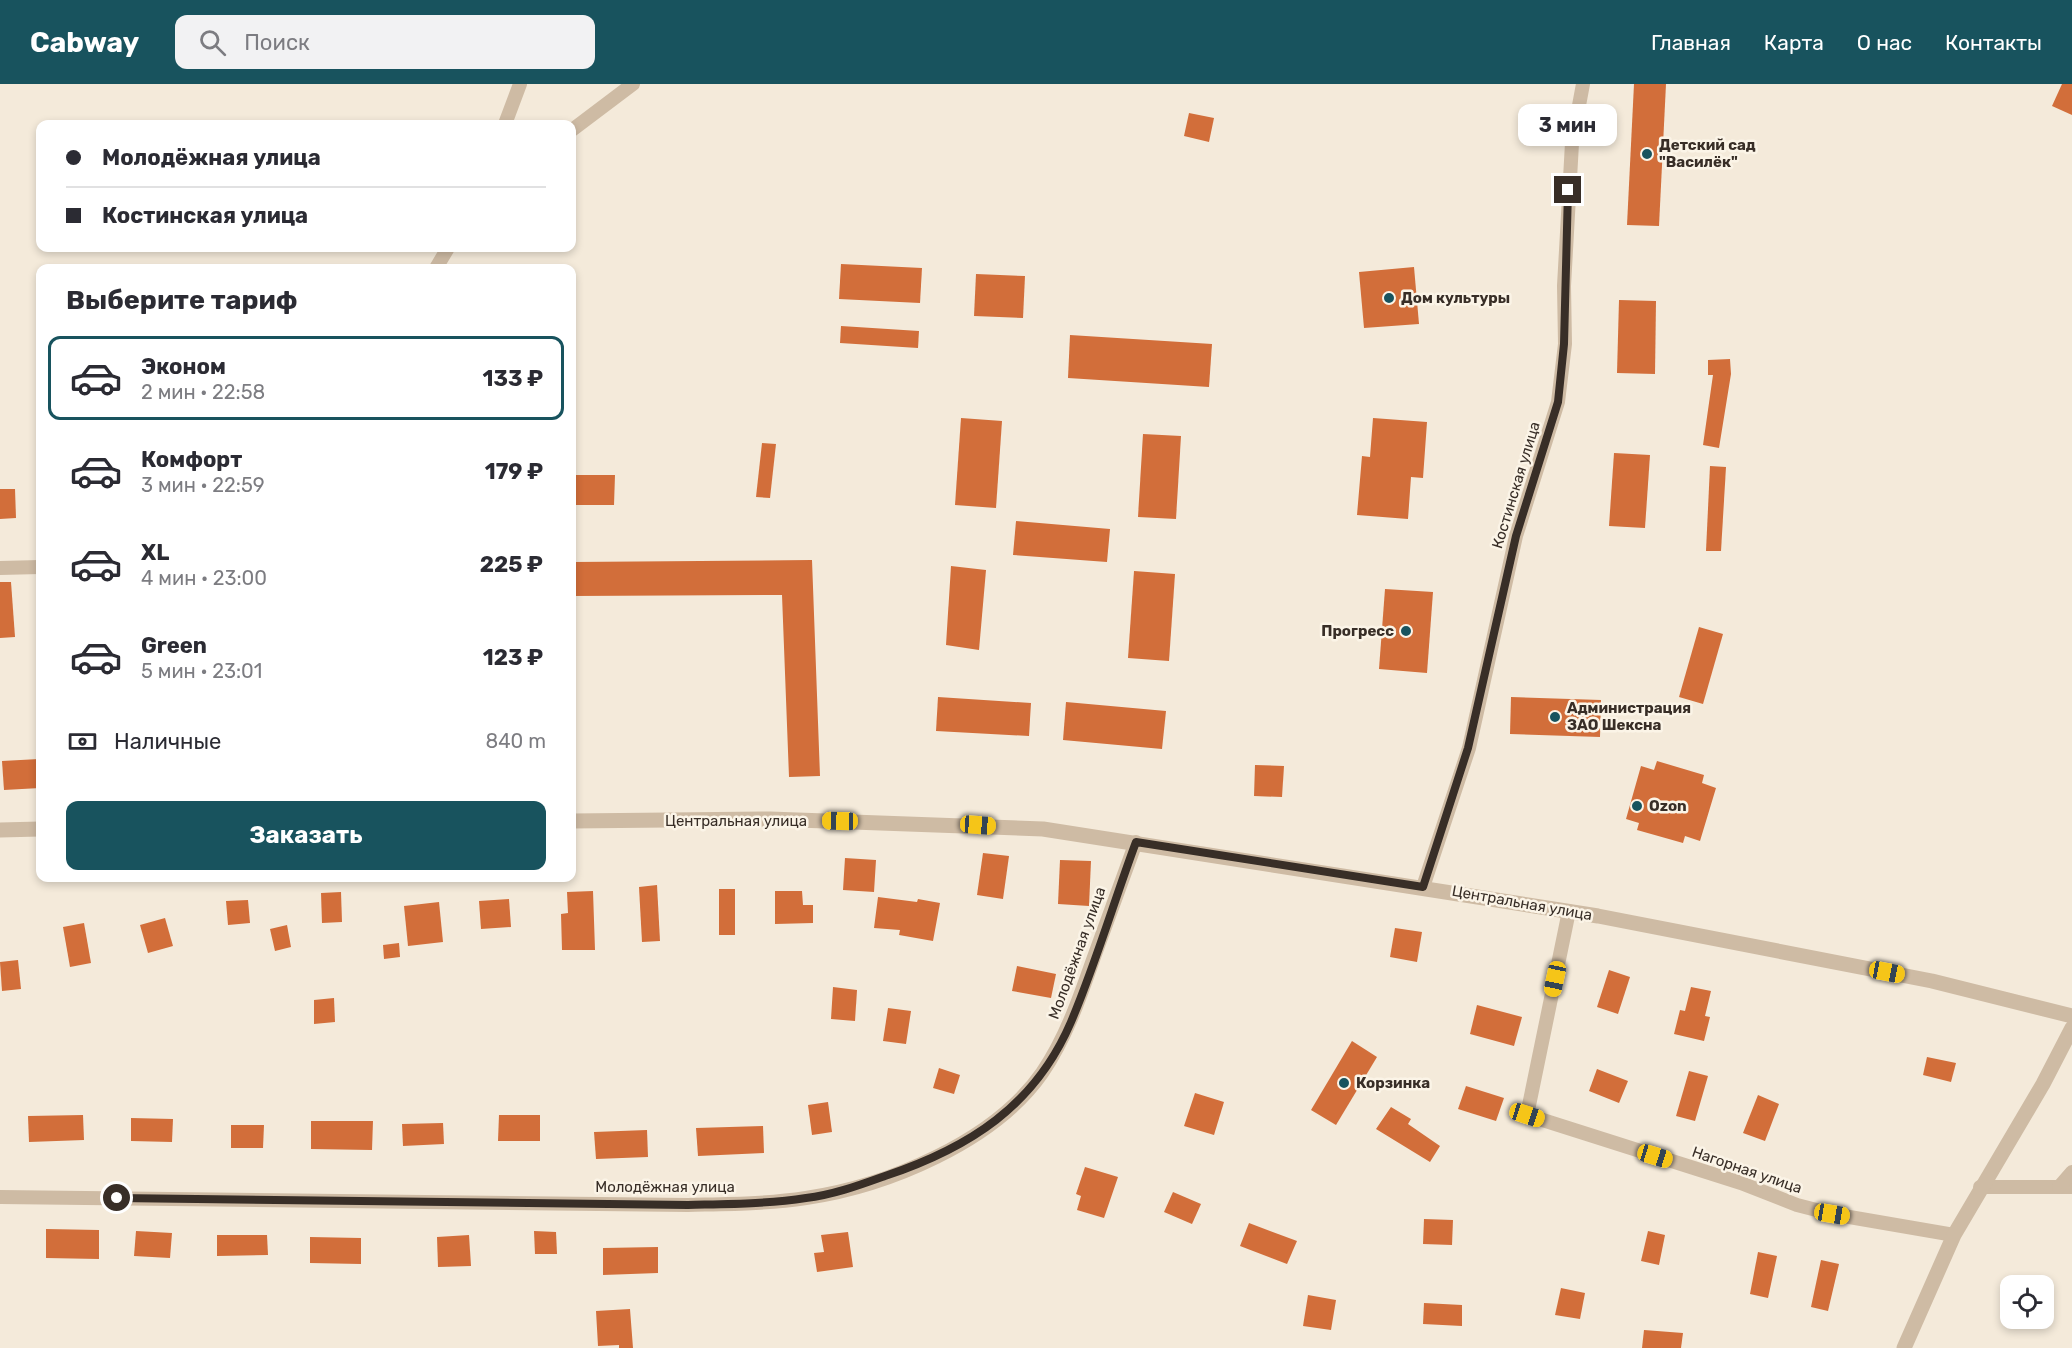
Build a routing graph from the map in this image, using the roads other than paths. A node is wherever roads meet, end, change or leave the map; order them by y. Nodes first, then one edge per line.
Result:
1 (520, 84) edge
2 (633, 84) edge
3 (1583, 84) edge
4 (506, 120) edge
5 (576, 127) edge
6 (36, 567) edge
7 (0, 568) edge
8 (576, 822) edge
9 (36, 829) edge
10 (0, 830) edge
11 (1136, 842) junction
12 (1423, 887) junction
13 (1569, 911) junction
14 (2072, 1016) edge
15 (2072, 1028) edge
16 (2072, 1172) edge
17 (1980, 1187) junction
18 (2065, 1187) edge
19 (0, 1197) edge
20 (1954, 1235) junction
21 (1904, 1348) edge

1 - 4 street
2 - 5 street
3 - 12 street, Костинская улица
6 - 7 street
8 - 11 street, Центральная улица
9 - 10 street
11 - 12 street, Центральная улица
11 - 19 street, Молодёжная улица
12 - 13 street, Центральная улица
13 - 14 street, Центральная улица
13 - 20 street, Нагорная улица
15 - 17 street
16 - 18 street
17 - 18 street
17 - 20 street
20 - 21 street

